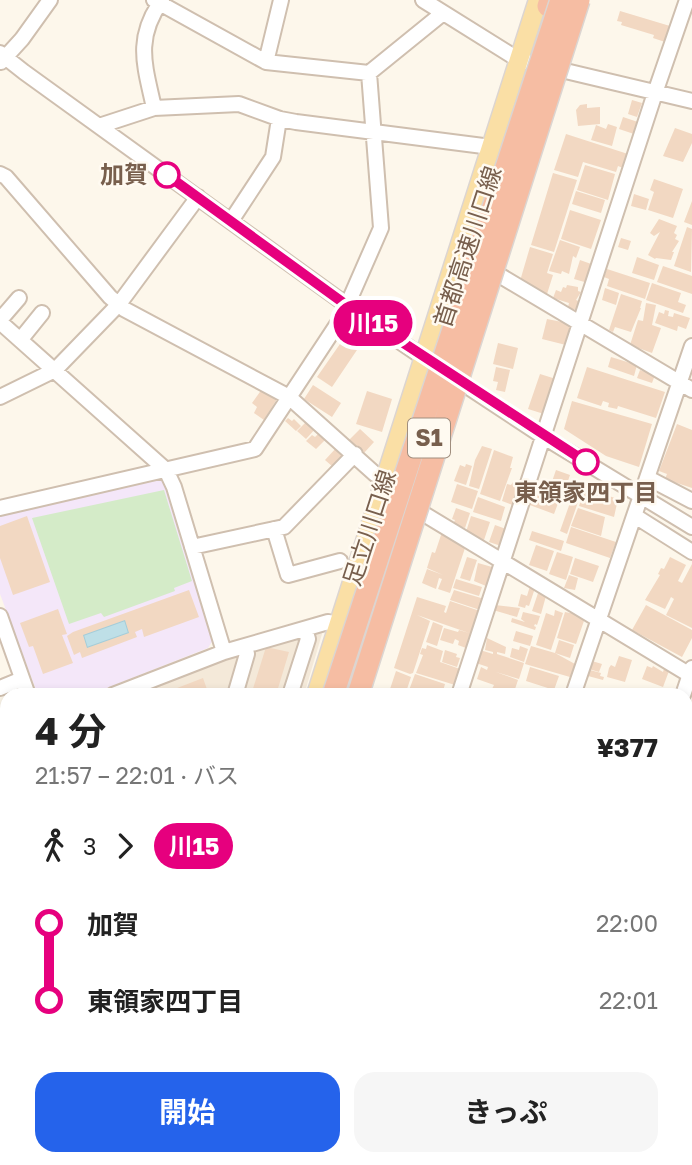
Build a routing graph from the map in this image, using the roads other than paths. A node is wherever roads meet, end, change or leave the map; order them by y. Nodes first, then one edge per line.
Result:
1 (50, 0) edge
2 (281, 0) edge
3 (423, 0) edge
4 (579, 0) edge
5 (587, 0) edge
6 (687, 0) edge
7 (158, 1) edge
8 (549, 1) edge
9 (443, 13) junction
10 (2, 57) edge
11 (519, 60) junction
12 (266, 62) junction
13 (564, 72) junction
14 (369, 73) junction
15 (654, 93) junction
16 (692, 101) edge
17 (154, 108) junction
18 (279, 118) junction
19 (99, 126) junction
20 (372, 132) junction
21 (491, 147) junction
22 (0, 174) edge
23 (520, 186) junction
24 (198, 197) junction
25 (231, 221) junction
26 (499, 275) junction
27 (19, 298) dead end
28 (119, 304) junction
29 (348, 306) junction
30 (42, 313) dead end
31 (0, 321) edge
32 (581, 324) junction
33 (21, 339) junction
34 (692, 346) edge
35 (424, 358) junction
36 (55, 370) junction
37 (465, 385) junction
38 (686, 386) edge
39 (0, 397) edge
40 (289, 397) junction
41 (544, 437) junction
42 (355, 454) junction
43 (166, 470) junction
44 (386, 477) junction
45 (648, 478) junction
46 (642, 496) junction
47 (692, 501) edge
48 (0, 508) edge
49 (424, 514) junction
50 (635, 516) junction
51 (692, 527) edge
52 (274, 529) junction
53 (192, 547) junction
54 (692, 552) edge
55 (340, 561) dead end
56 (503, 561) junction
57 (599, 619) junction
58 (1, 621) edge
59 (339, 624) junction
60 (305, 629) junction
61 (245, 646) junction
62 (224, 652) junction
63 (691, 672) edge
64 (22, 679) junction
65 (0, 688) edge
66 (25, 688) edge
67 (131, 688) edge
68 (237, 688) edge
69 (292, 688) edge
70 (318, 688) edge
71 (325, 688) edge
72 (335, 688) edge
73 (349, 688) edge
74 (360, 688) edge
75 (368, 688) edge
76 (460, 688) edge
77 (575, 688) edge

1 - 10 street
2 - 12 street
3 - 9 street
4 - 23 highway, 首都高速川口線 / S1, bridge
5 - 13 main road, 足立川口線
6 - 15 street
7 - 12 street
7 - 17 street
8 - 11 main road, 足立川口線
8 - 71 highway, 首都高速川口線 / S1
8 - 72 highway, bridge
9 - 11 street
9 - 14 street
10 - 19 street
11 - 13 street
11 - 21 main road, 足立川口線
12 - 14 street
13 - 15 street
13 - 26 main road, 足立川口線
14 - 20 street
15 - 16 street
15 - 32 street
17 - 18 street
17 - 19 street
18 - 20 street
18 - 25 street
19 - 24 street
20 - 21 street
20 - 29 street
21 - 35 main road, 足立川口線
22 - 28 street
23 - 73 highway, S1, bridge
23 - 74 highway, 首都高速川口線 / S1, bridge
24 - 25 street
24 - 28 street
25 - 29 street
26 - 32 street
26 - 37 main road, 足立川口線
27 - 31 street
28 - 36 street
28 - 40 street
29 - 35 street
29 - 40 street
30 - 33 street
31 - 33 street
32 - 38 street
32 - 41 street
33 - 36 street
34 - 38 street
35 - 37 street
35 - 44 main road, 足立川口線
36 - 39 street
36 - 43 street
37 - 41 street
37 - 49 main road, 足立川口線
38 - 45 street
40 - 42 street
40 - 43 street
41 - 46 street
41 - 56 street
42 - 44 street
42 - 52 street
43 - 48 street
43 - 53 street
44 - 59 main road, 足立川口線
45 - 46 street
45 - 47 street
46 - 50 street
46 - 51 street
49 - 56 street
49 - 75 main road, 足立川口線
50 - 54 street
50 - 57 street
52 - 53 street
52 - 55 street
53 - 62 street
56 - 57 street
56 - 76 street
57 - 63 street
57 - 77 street
58 - 64 street
59 - 60 street
59 - 70 main road, 足立川口線
60 - 61 street
60 - 69 street
61 - 62 street
61 - 68 street
62 - 67 street
64 - 65 street
64 - 66 street

